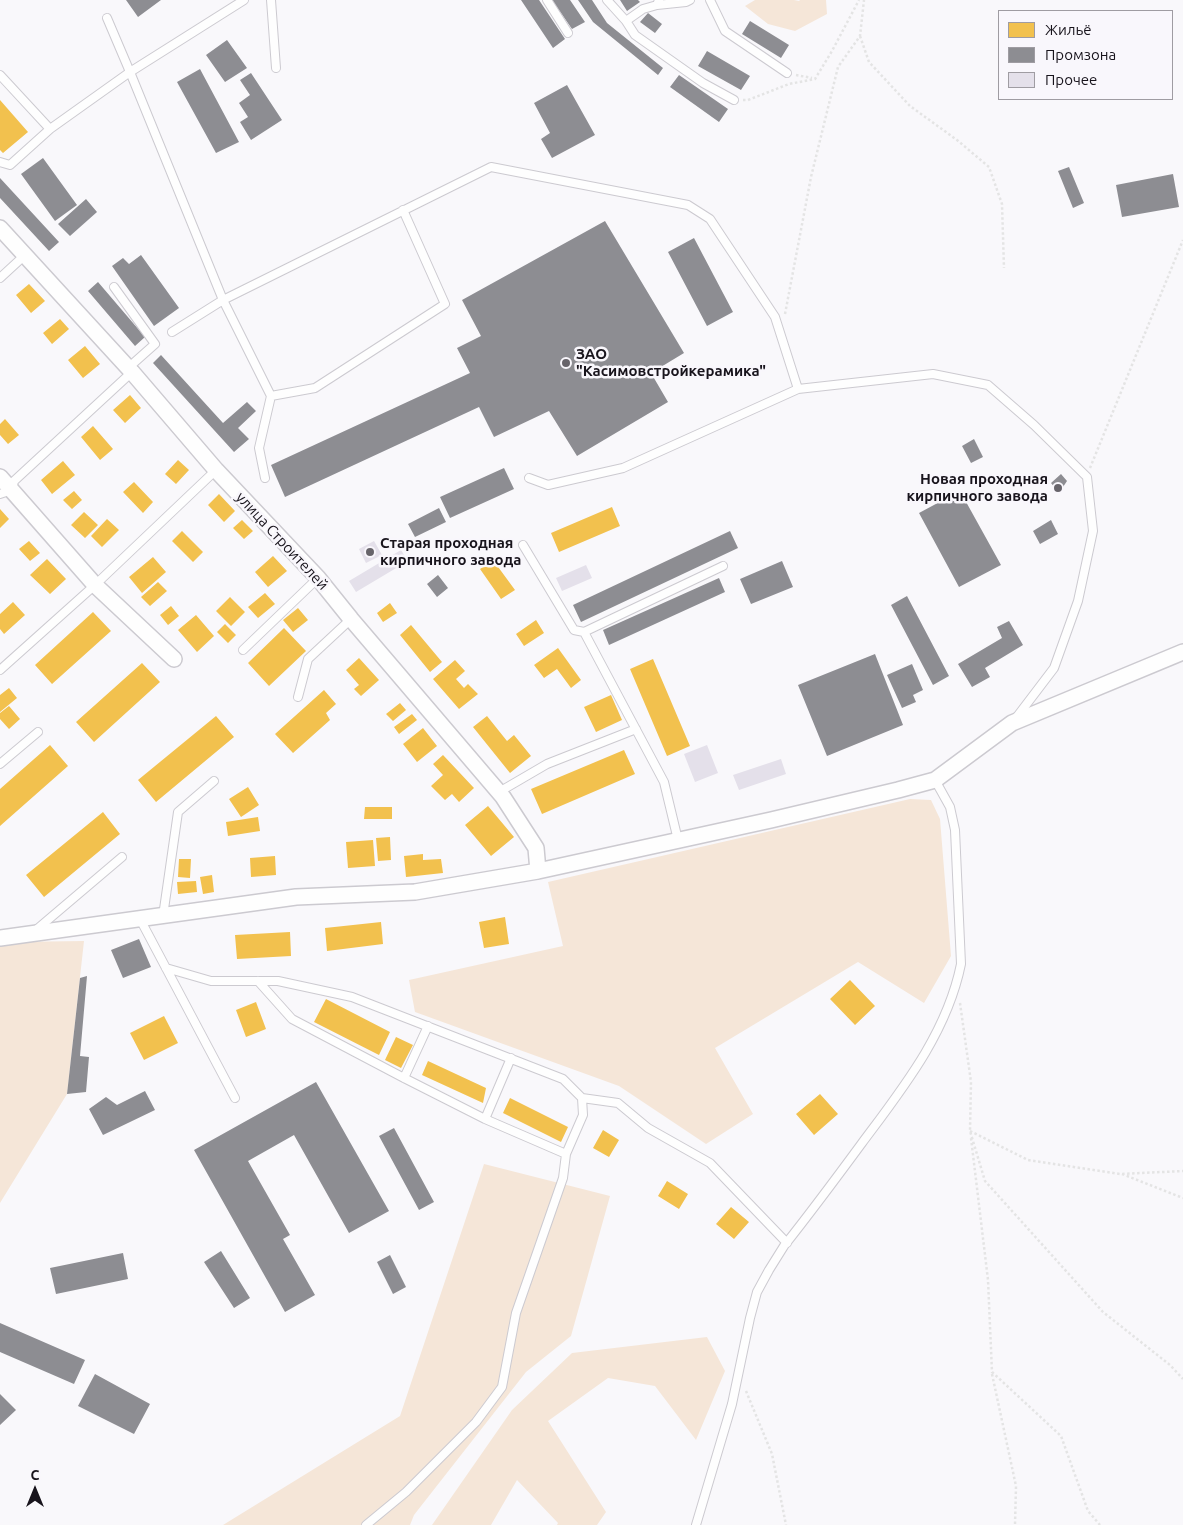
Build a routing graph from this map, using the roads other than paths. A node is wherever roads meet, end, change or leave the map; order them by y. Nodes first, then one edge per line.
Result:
1 (244, 0) edge
2 (271, 0) edge
3 (546, 0) edge
4 (607, 0) edge
5 (690, 0) edge
6 (710, 0) edge
7 (658, 2) edge
8 (107, 18) dead end
9 (626, 22) junction
10 (568, 33) dead end
11 (276, 68) dead end
12 (130, 72) junction
13 (787, 73) road end
14 (0, 76) edge
15 (734, 100) road end
16 (50, 129) junction
17 (0, 162) edge
18 (403, 210) junction
19 (0, 228) edge
20 (25, 255) junction
21 (0, 278) edge
22 (114, 287) dead end
23 (223, 300) junction
24 (172, 332) dead end
25 (130, 370) junction
26 (798, 389) junction
27 (271, 396) junction
28 (216, 470) junction
29 (0, 477) edge
30 (265, 478) dead end
31 (529, 478) dead end
32 (6, 492) edge
33 (523, 545) dead end
34 (723, 566) dead end
35 (318, 578) junction
36 (95, 585) junction
37 (351, 619) junction
38 (584, 632) junction
39 (243, 650) dead end
40 (1183, 652) edge
41 (174, 659) dead end
42 (0, 670) edge
43 (298, 697) dead end
44 (1012, 724) junction
45 (636, 729) junction
46 (38, 732) dead end
47 (0, 764) edge
48 (935, 780) junction
49 (214, 781) dead end
50 (499, 792) junction
51 (678, 840) junction
52 (122, 857) dead end
53 (538, 871) junction
54 (163, 916) junction
55 (140, 919) junction
56 (32, 933) junction
57 (1, 935) edge
58 (166, 968) junction
59 (258, 981) junction
60 (428, 1026) junction
61 (511, 1058) junction
62 (404, 1078) junction
63 (235, 1098) dead end
64 (582, 1098) junction
65 (485, 1119) junction
66 (566, 1154) junction
67 (787, 1243) junction
68 (366, 1525) edge
69 (696, 1525) edge

1 - 12 lane
2 - 11 lane
3 - 10 lane
4 - 9 lane
5 - 7 lane
6 - 13 lane
7 - 9 lane
8 - 12 lane
9 - 15 lane
12 - 16 lane
12 - 23 lane
14 - 16 lane
16 - 17 lane
18 - 23 lane
18 - 26 lane
18 - 27 lane
19 - 20 street, улица Строителей
20 - 21 lane
20 - 25 street, улица Строителей
22 - 25 lane
23 - 24 lane
23 - 27 lane
25 - 28 street, улица Строителей
25 - 32 lane
26 - 31 lane
26 - 44 lane
27 - 30 lane
28 - 35 street, улица Строителей
28 - 36 lane
29 - 32 street
32 - 36 street
33 - 38 lane
34 - 38 lane
35 - 37 street, улица Строителей
35 - 39 lane
36 - 41 street
36 - 42 lane
37 - 43 lane
37 - 50 street, улица Строителей
38 - 45 lane
40 - 44 street
44 - 48 street
45 - 50 lane
45 - 51 lane
46 - 47 lane
48 - 51 street
48 - 67 lane
49 - 54 lane
50 - 53 street, улица Строителей
51 - 53 street
52 - 56 lane
53 - 54 street
54 - 55 street
55 - 56 street
55 - 58 lane
56 - 57 street
58 - 59 lane
58 - 63 lane
59 - 60 lane
59 - 62 lane
60 - 61 lane
60 - 62 lane
61 - 64 lane
61 - 65 lane
62 - 65 lane
64 - 66 lane
64 - 67 lane
65 - 66 lane
66 - 68 lane
67 - 69 lane

